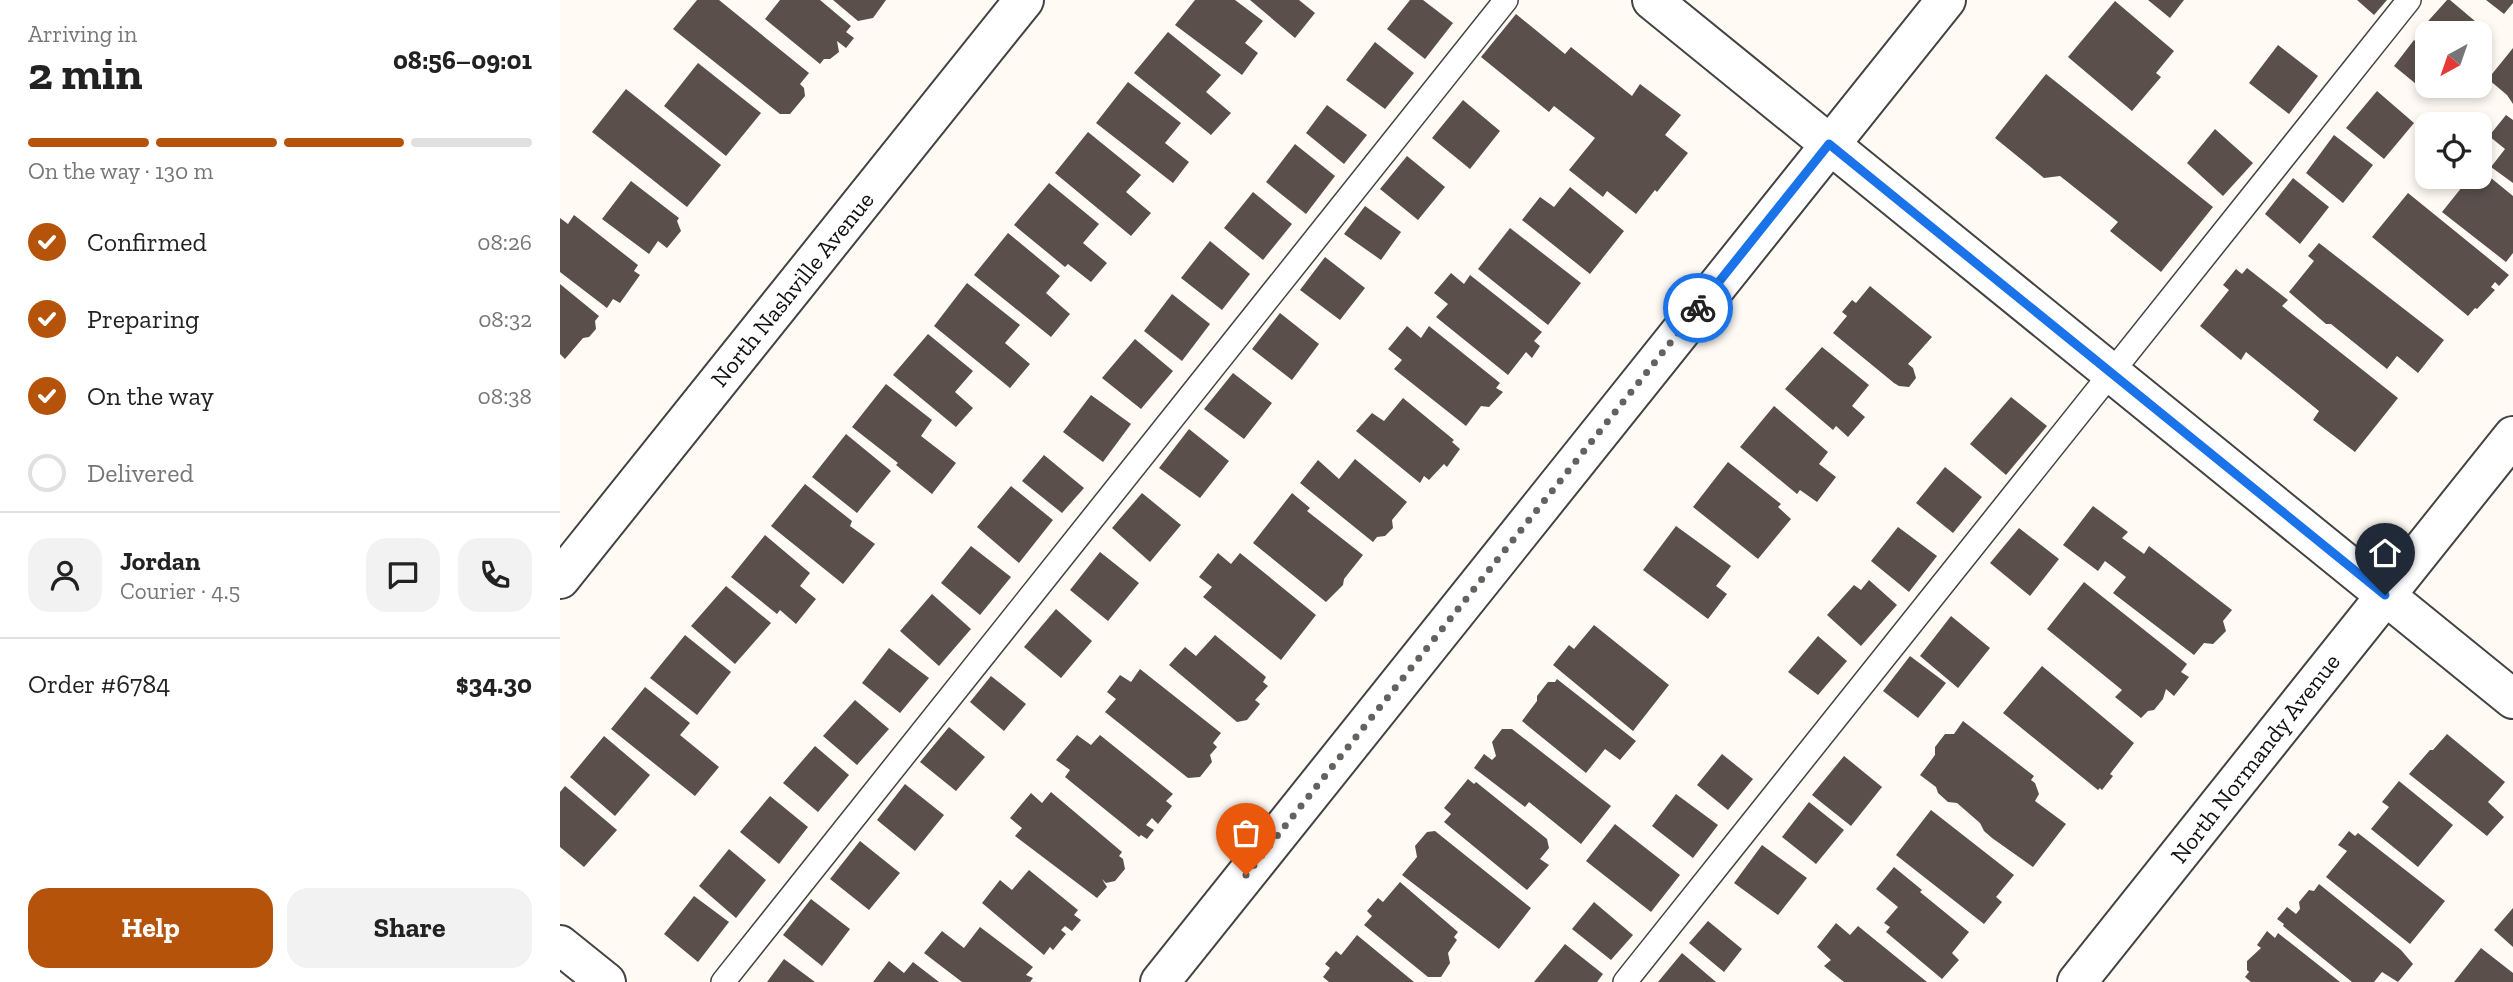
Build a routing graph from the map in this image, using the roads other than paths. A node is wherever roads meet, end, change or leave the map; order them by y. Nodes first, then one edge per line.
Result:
1 (1024, 0) edge
2 (1506, 0) edge
3 (1652, 0) edge
4 (1946, 0) edge
5 (2409, 0) edge
6 (1829, 144) junction
7 (2112, 373) junction
8 (2513, 436) edge
9 (560, 579) edge
10 (2385, 595) junction
11 (2513, 699) edge
12 (560, 945) edge
13 (606, 982) edge
14 (723, 982) edge
15 (1160, 982) edge
16 (1625, 982) edge
17 (2077, 982) edge

1 - 9 street, North Nashville Avenue
2 - 14 lane
3 - 6 street
4 - 6 street
5 - 7 lane
6 - 7 street
6 - 15 street
7 - 10 street
7 - 16 lane
8 - 10 street, North Normandy Avenue
10 - 11 street
10 - 17 street, North Normandy Avenue
12 - 13 street

